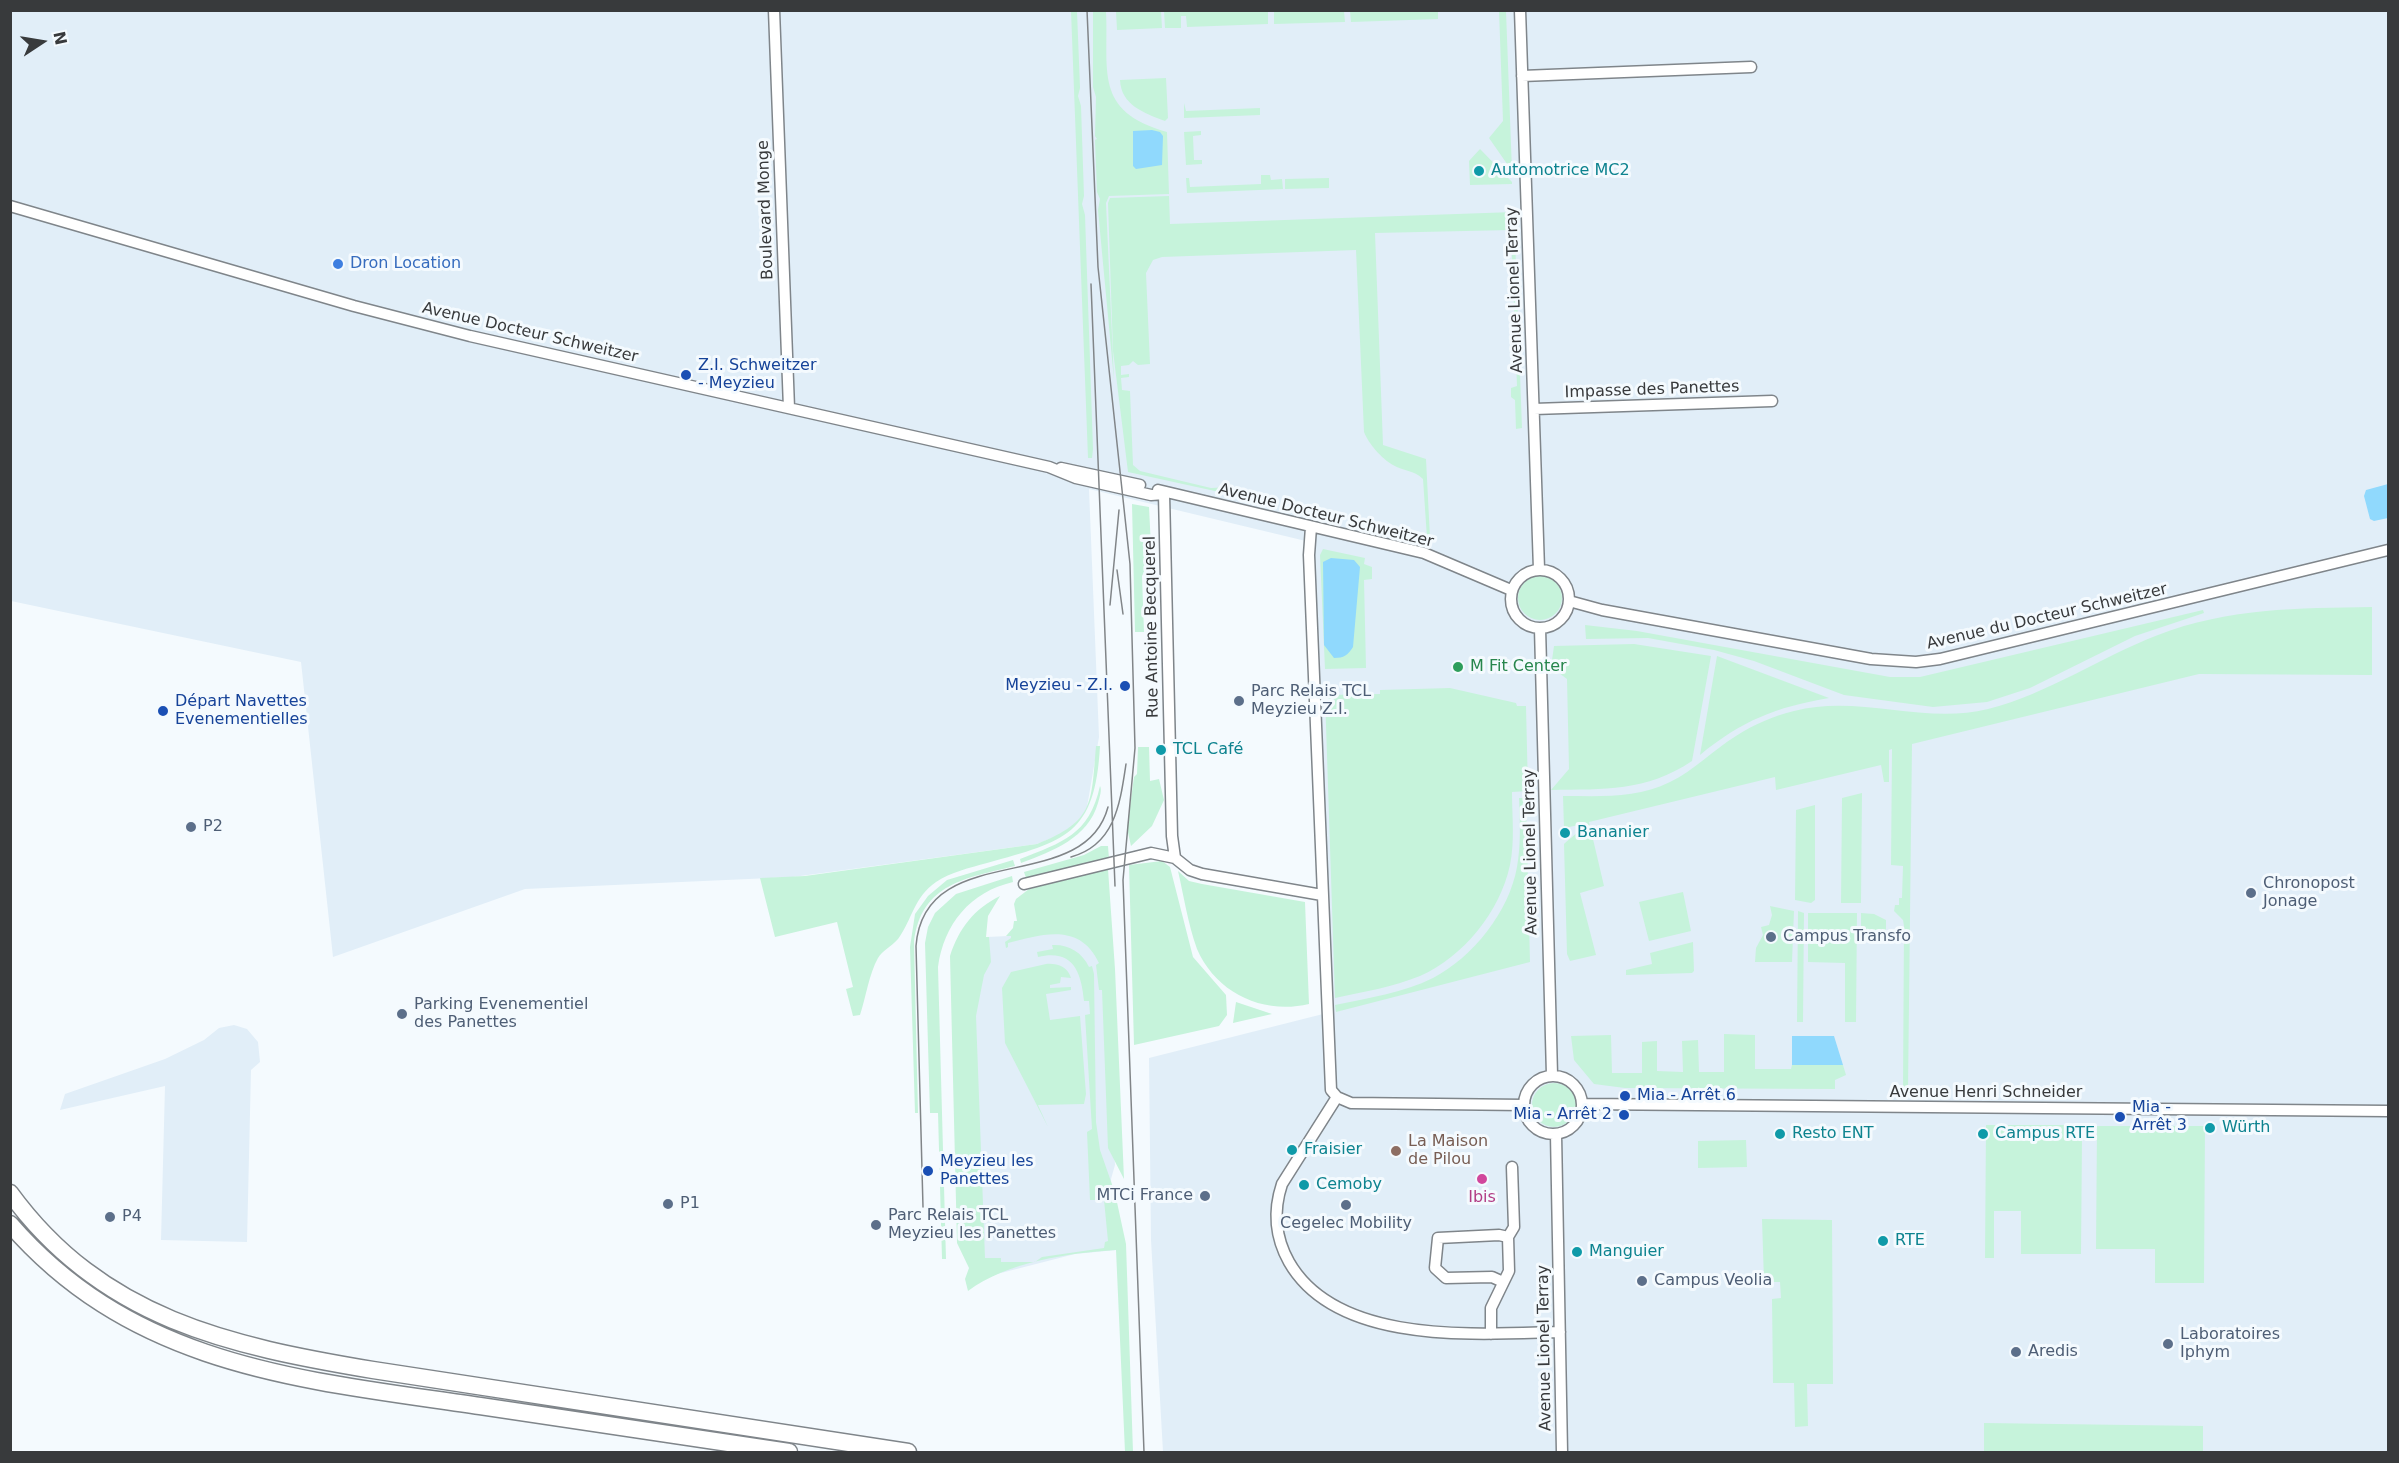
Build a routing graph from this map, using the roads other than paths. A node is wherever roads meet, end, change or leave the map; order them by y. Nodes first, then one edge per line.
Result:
1 (774, 10) edge
2 (1520, 10) edge
3 (1751, 67) dead end
4 (1522, 76) junction
5 (10, 206) edge
6 (1772, 401) dead end
7 (789, 408) junction
8 (1534, 409) junction
9 (1164, 494) junction
10 (1311, 527) junction
11 (2388, 550) edge
12 (1539, 569) junction
13 (1511, 590) junction
14 (1569, 601) junction
15 (1540, 628) junction
16 (1175, 858) junction
17 (1024, 884) dead end
18 (1322, 895) junction
19 (1552, 1075) junction
20 (1337, 1097) junction
21 (1583, 1104) junction
22 (1524, 1105) junction
23 (2388, 1111) edge
24 (1556, 1134) junction
25 (1512, 1167) dead end
26 (10, 1193) edge
27 (10, 1224) edge
28 (1508, 1237) junction
29 (1503, 1282) junction
30 (1560, 1332) junction
31 (1491, 1334) junction
32 (789, 1452) edge
33 (908, 1452) edge
34 (1562, 1452) edge

1 - 7 street, Boulevard Monge
2 - 4 street, Avenue Lionel Terray
3 - 4 street
4 - 8 street, Avenue Lionel Terray
5 - 7 street, Avenue Docteur Schweitzer
6 - 8 street, Impasse des Panettes
7 - 9 street, Avenue Docteur Schweitzer
8 - 12 street, Avenue Lionel Terray
9 - 10 street, Avenue Docteur Schweitzer
9 - 16 street, Rue Antoine Becquerel
10 - 13 street, Avenue Docteur Schweitzer
10 - 18 street
11 - 14 street, Avenue du Docteur Schweitzer
12 - 13 street
12 - 14 street
13 - 15 street
14 - 15 street
15 - 19 street, Avenue Lionel Terray
16 - 17 street
16 - 18 street
18 - 20 street
19 - 21 street
19 - 22 street
20 - 22 street
20 - 31 street
21 - 23 street, Avenue Henri Schneider
21 - 24 street
22 - 24 street
24 - 30 street, Avenue Lionel Terray
25 - 28 street
26 - 33 main road
27 - 32 main road
28 - 29 street
28 - 29 street
29 - 31 street
30 - 31 street
30 - 34 street, Avenue Lionel Terray

